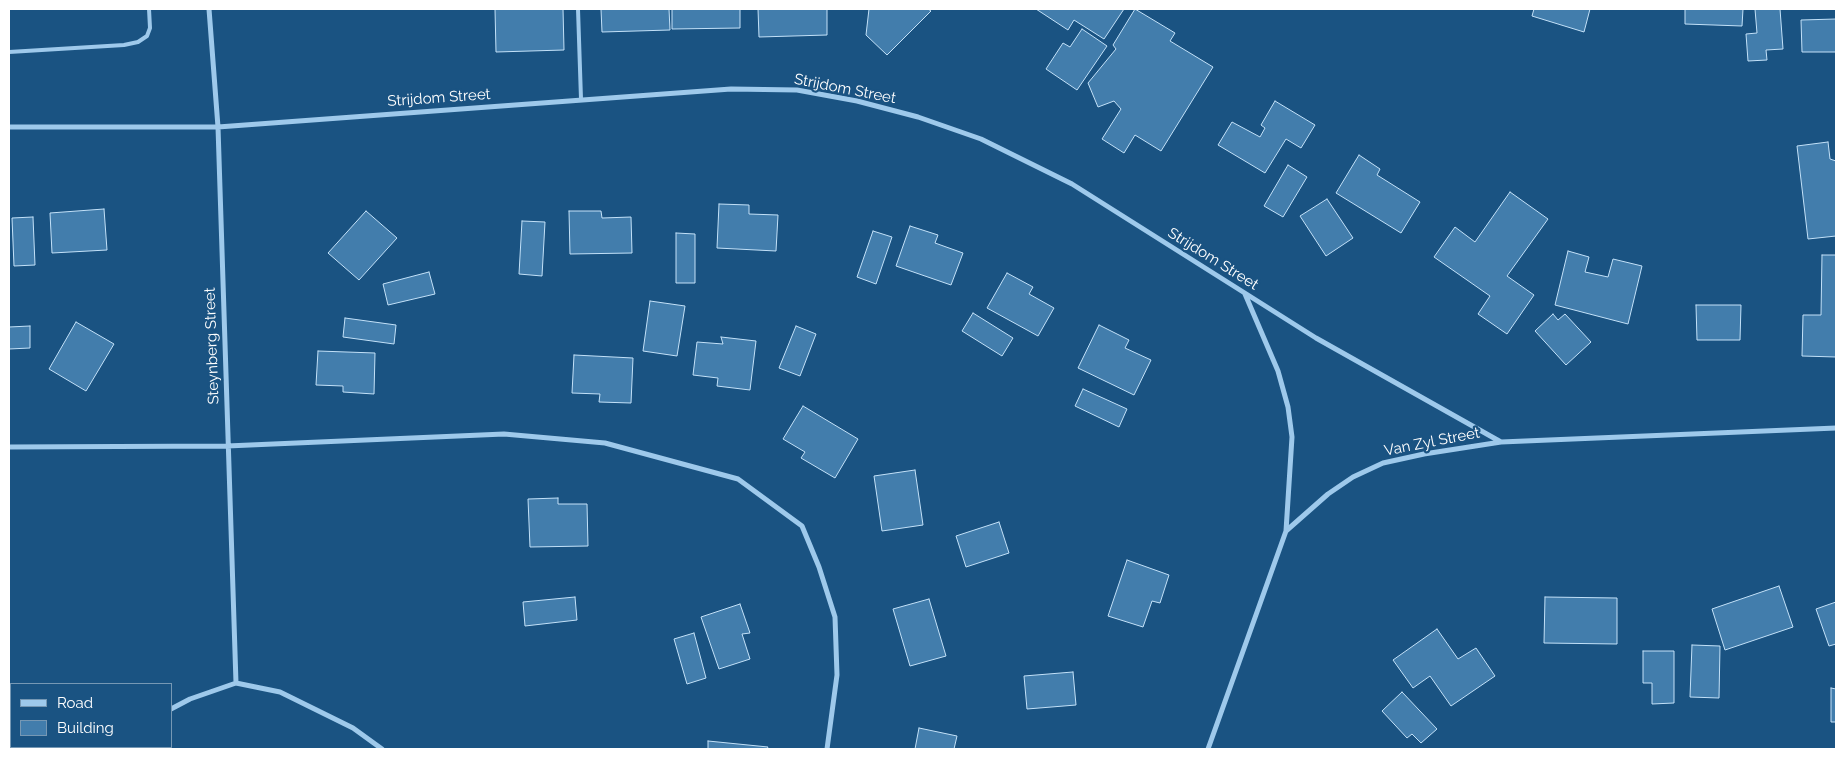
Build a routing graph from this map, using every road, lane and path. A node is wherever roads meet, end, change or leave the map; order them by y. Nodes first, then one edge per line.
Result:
1 (149, 9) edge
2 (209, 9) edge
3 (578, 9) edge
4 (9, 52) edge
5 (582, 99) junction
6 (9, 127) edge
7 (218, 127) junction
8 (1245, 294) junction
9 (1836, 428) edge
10 (1501, 442) junction
11 (227, 446) junction
12 (9, 447) edge
13 (1286, 531) junction
14 (236, 682) junction
15 (172, 708) edge
16 (382, 749) edge
17 (828, 749) edge
18 (1208, 749) edge

1 - 4 lane
2 - 7 street, Steynberg Street
3 - 5 lane
5 - 7 street, Strijdom Street
5 - 8 street, Strijdom Street
6 - 7 street, Strijdom Street
7 - 11 street, Steynberg Street
8 - 10 street, Strijdom Street
8 - 13 street
9 - 10 street, Van Zyl Street
10 - 13 street, Van Zyl Street
11 - 12 street
11 - 14 street, Steynberg Street
11 - 17 street
13 - 18 street, Van Zyl Street
14 - 15 street
14 - 16 street

